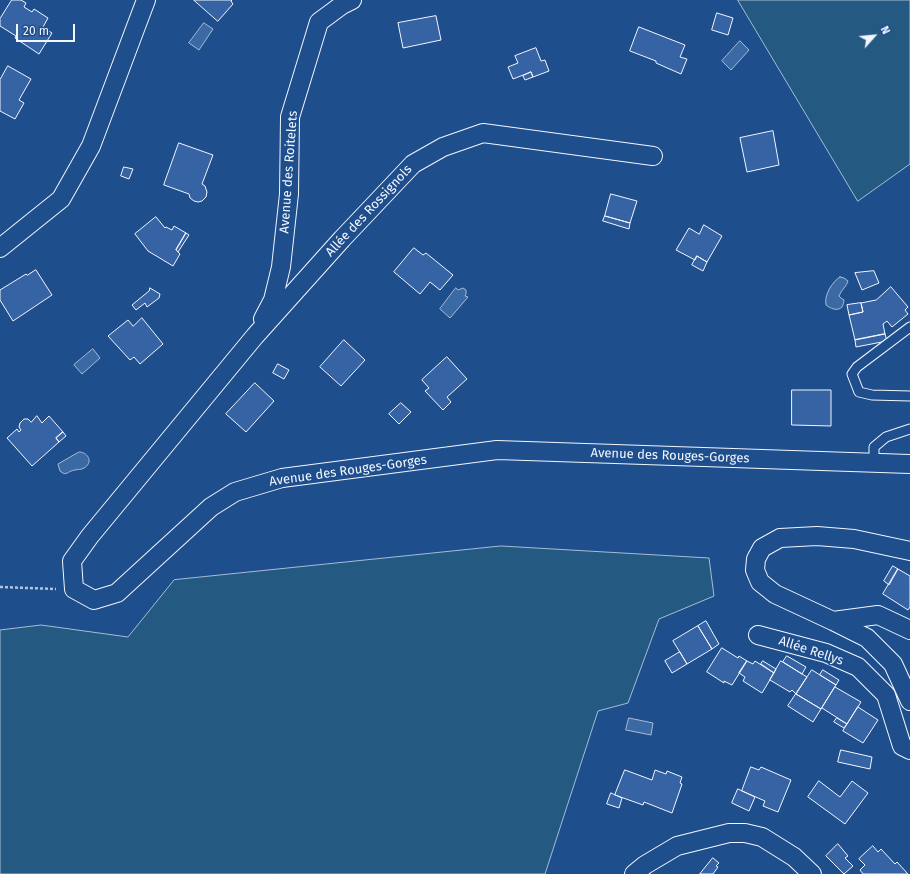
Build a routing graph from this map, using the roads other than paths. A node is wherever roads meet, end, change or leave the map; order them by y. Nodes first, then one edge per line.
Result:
1 (146, 0) edge
2 (352, 0) edge
3 (653, 156) dead end
4 (0, 248) edge
5 (910, 327) edge
6 (255, 336) junction
7 (910, 396) edge
8 (910, 429) edge
9 (874, 463) junction
10 (910, 464) edge
11 (910, 551) edge
12 (833, 621) junction
13 (910, 630) edge
14 (758, 634) dead end
15 (910, 701) edge
16 (910, 750) edge
17 (644, 871) edge
18 (812, 874) edge

1 - 4 street
2 - 6 street, Avenue des Roitelets
3 - 6 street, Allée des Rossignols
5 - 7 lane
6 - 9 street, Avenue des Rouges-Gorges
8 - 9 lane
9 - 10 street, Avenue des Rouges-Gorges
11 - 12 street
12 - 13 street
12 - 15 street
14 - 16 street, Allée Rellys
17 - 18 street

